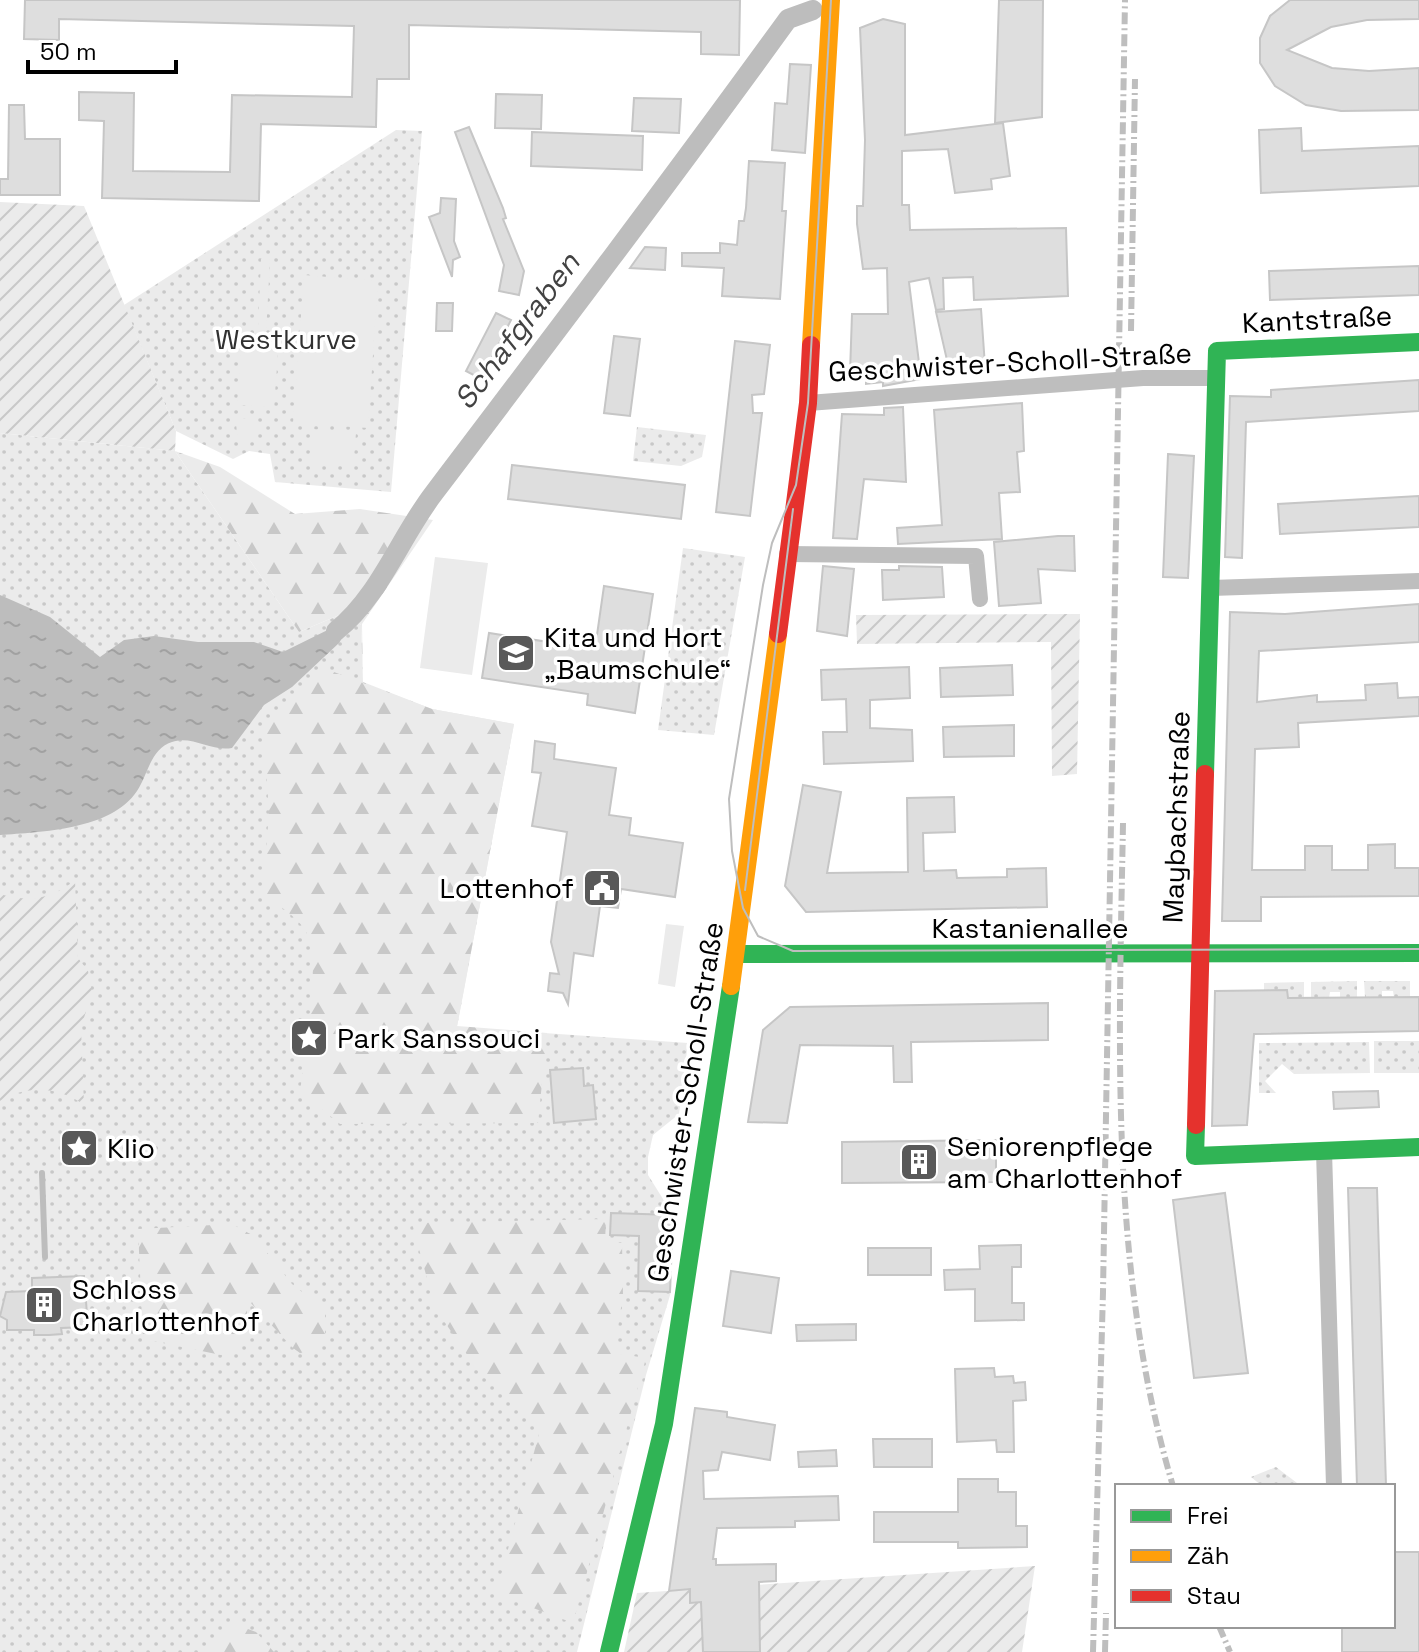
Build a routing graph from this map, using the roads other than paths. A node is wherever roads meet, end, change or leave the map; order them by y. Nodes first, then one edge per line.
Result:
1 (830, 9) edge
2 (1419, 342) edge
3 (1217, 351) joint
4 (1217, 378) junction
5 (808, 403) junction
6 (787, 554) junction
7 (1419, 581) edge
8 (1211, 588) junction
9 (980, 599) dead end
10 (1419, 953) edge
11 (736, 954) junction
12 (1200, 956) junction
13 (1419, 1147) edge
14 (1324, 1151) junction
15 (1334, 1484) edge
16 (609, 1652) edge

1 - 5 street, Geschwister-Scholl-Straße
2 - 3 street, Kantstraße
3 - 4 street, Maybachstraße
4 - 5 street, Geschwister-Scholl-Straße
4 - 8 street, Maybachstraße
5 - 6 street, Geschwister-Scholl-Straße
6 - 9 street
6 - 11 street, Geschwister-Scholl-Straße
7 - 8 street
8 - 12 street, Maybachstraße
10 - 12 street, Kastanienallee
11 - 12 street, Kastanienallee
11 - 16 street, Geschwister-Scholl-Straße
12 - 14 street, Maybachstraße
13 - 14 street, Maybachstraße
14 - 15 street

